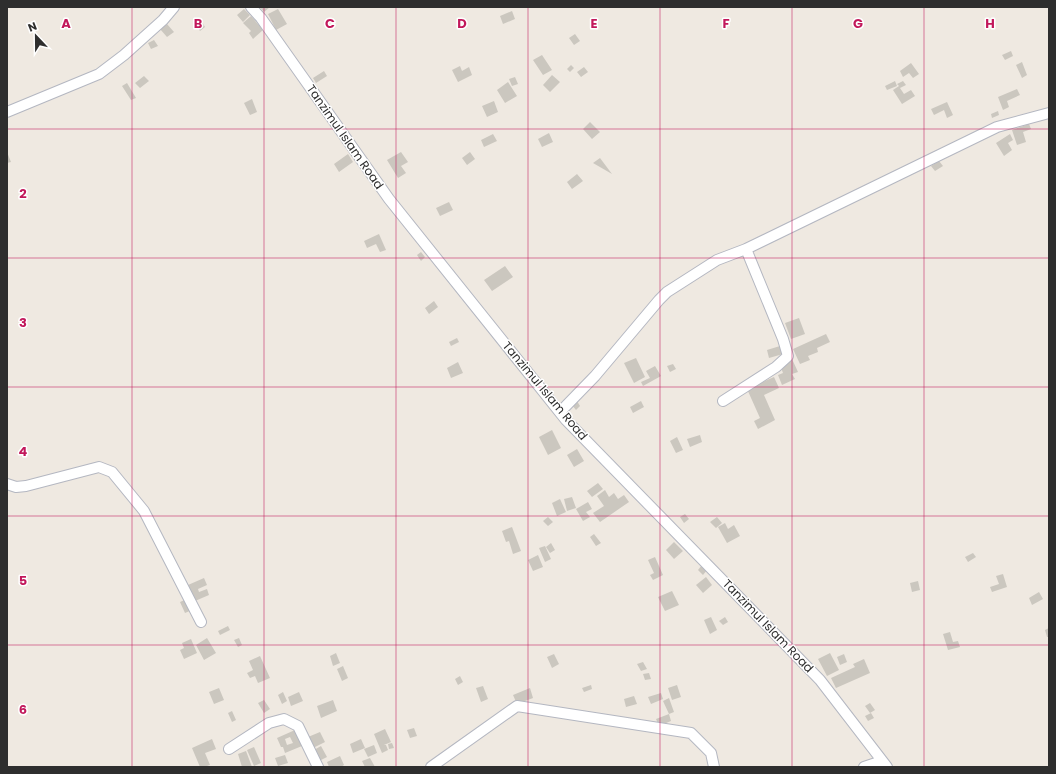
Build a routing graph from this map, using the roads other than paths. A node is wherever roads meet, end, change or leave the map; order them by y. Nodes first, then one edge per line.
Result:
1 (174, 7) edge
2 (251, 7) edge
3 (7, 112) edge
4 (1049, 113) edge
5 (746, 249) junction
6 (722, 401) dead end
7 (560, 412) junction
8 (7, 484) edge
9 (201, 622) dead end
10 (229, 749) dead end
11 (884, 764) edge
12 (318, 767) edge
13 (431, 767) edge
14 (714, 767) edge
15 (864, 767) edge

1 - 3 street
2 - 7 street, Tanzimul Islam Road
4 - 5 street
5 - 6 street
5 - 7 street
7 - 11 street, Tanzimul Islam Road
8 - 9 street
10 - 12 street
11 - 15 street
13 - 14 street

